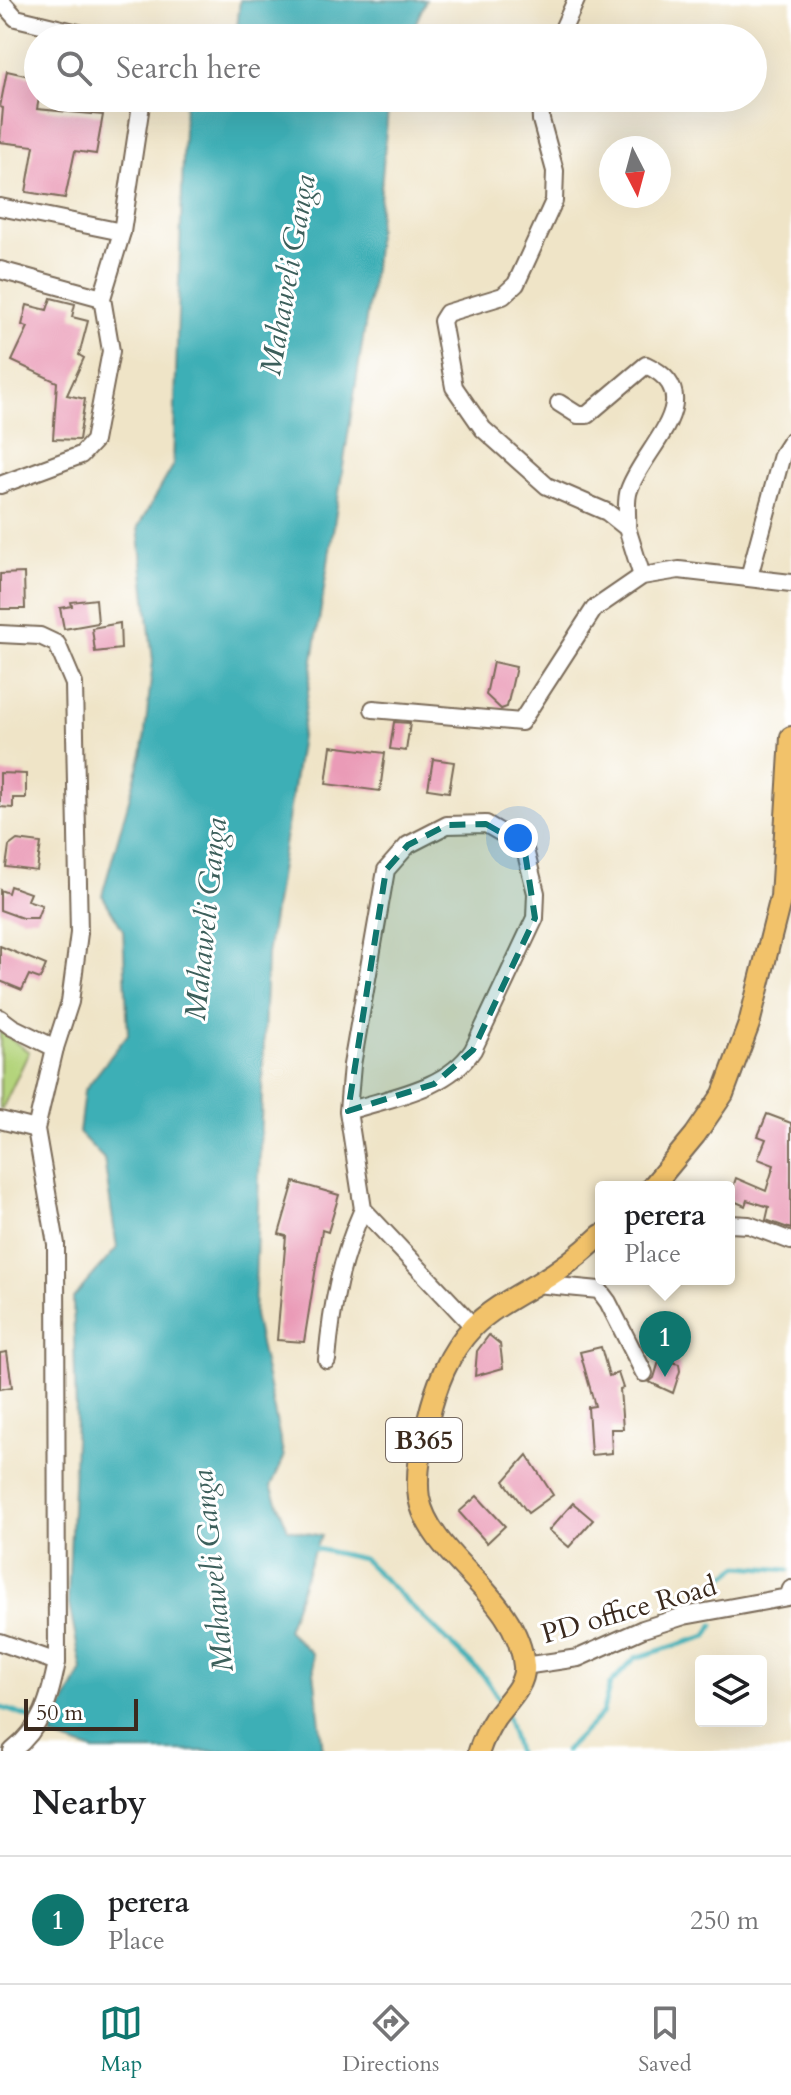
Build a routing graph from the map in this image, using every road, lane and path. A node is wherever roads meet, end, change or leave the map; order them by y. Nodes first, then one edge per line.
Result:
1 (0, 0) edge
2 (576, 0) edge
3 (41, 24) edge
4 (565, 24) edge
5 (140, 112) edge
6 (541, 112) edge
7 (0, 207) edge
8 (122, 232) junction
9 (0, 270) edge
10 (102, 298) junction
11 (559, 403) dead end
12 (791, 441) edge
13 (0, 485) edge
14 (627, 528) junction
15 (642, 576) junction
16 (749, 577) junction
17 (791, 583) edge
18 (0, 634) edge
19 (373, 709) dead end
20 (790, 749) edge
21 (787, 862) edge
22 (0, 1018) edge
23 (55, 1048) junction
24 (348, 1111) junction
25 (0, 1120) edge
26 (36, 1129) junction
27 (657, 1181) edge
28 (363, 1209) junction
29 (735, 1224) edge
30 (595, 1240) edge
31 (791, 1241) edge
32 (536, 1284) junction
33 (473, 1326) junction
34 (327, 1360) dead end
35 (644, 1373) dead end
36 (790, 1595) edge
37 (0, 1642) edge
38 (57, 1662) junction
39 (524, 1666) junction
40 (12, 1751) edge
41 (479, 1751) edge

1 - 3 street
2 - 4 street
5 - 8 street
6 - 14 street
7 - 8 street
8 - 10 street
9 - 10 street
10 - 13 street
11 - 14 street
12 - 16 street
14 - 15 street
15 - 16 street
15 - 19 street
16 - 17 street
18 - 23 street
20 - 21 main road
21 - 27 main road
22 - 23 street
23 - 26 street
24 - 24 street
24 - 28 street
25 - 26 street
26 - 38 street
28 - 33 street
28 - 34 street
29 - 31 street
30 - 32 main road, B365
32 - 33 main road, B365
32 - 35 street
33 - 39 main road, B365
36 - 39 street, PD office Road
37 - 38 street
38 - 40 street
39 - 41 main road

